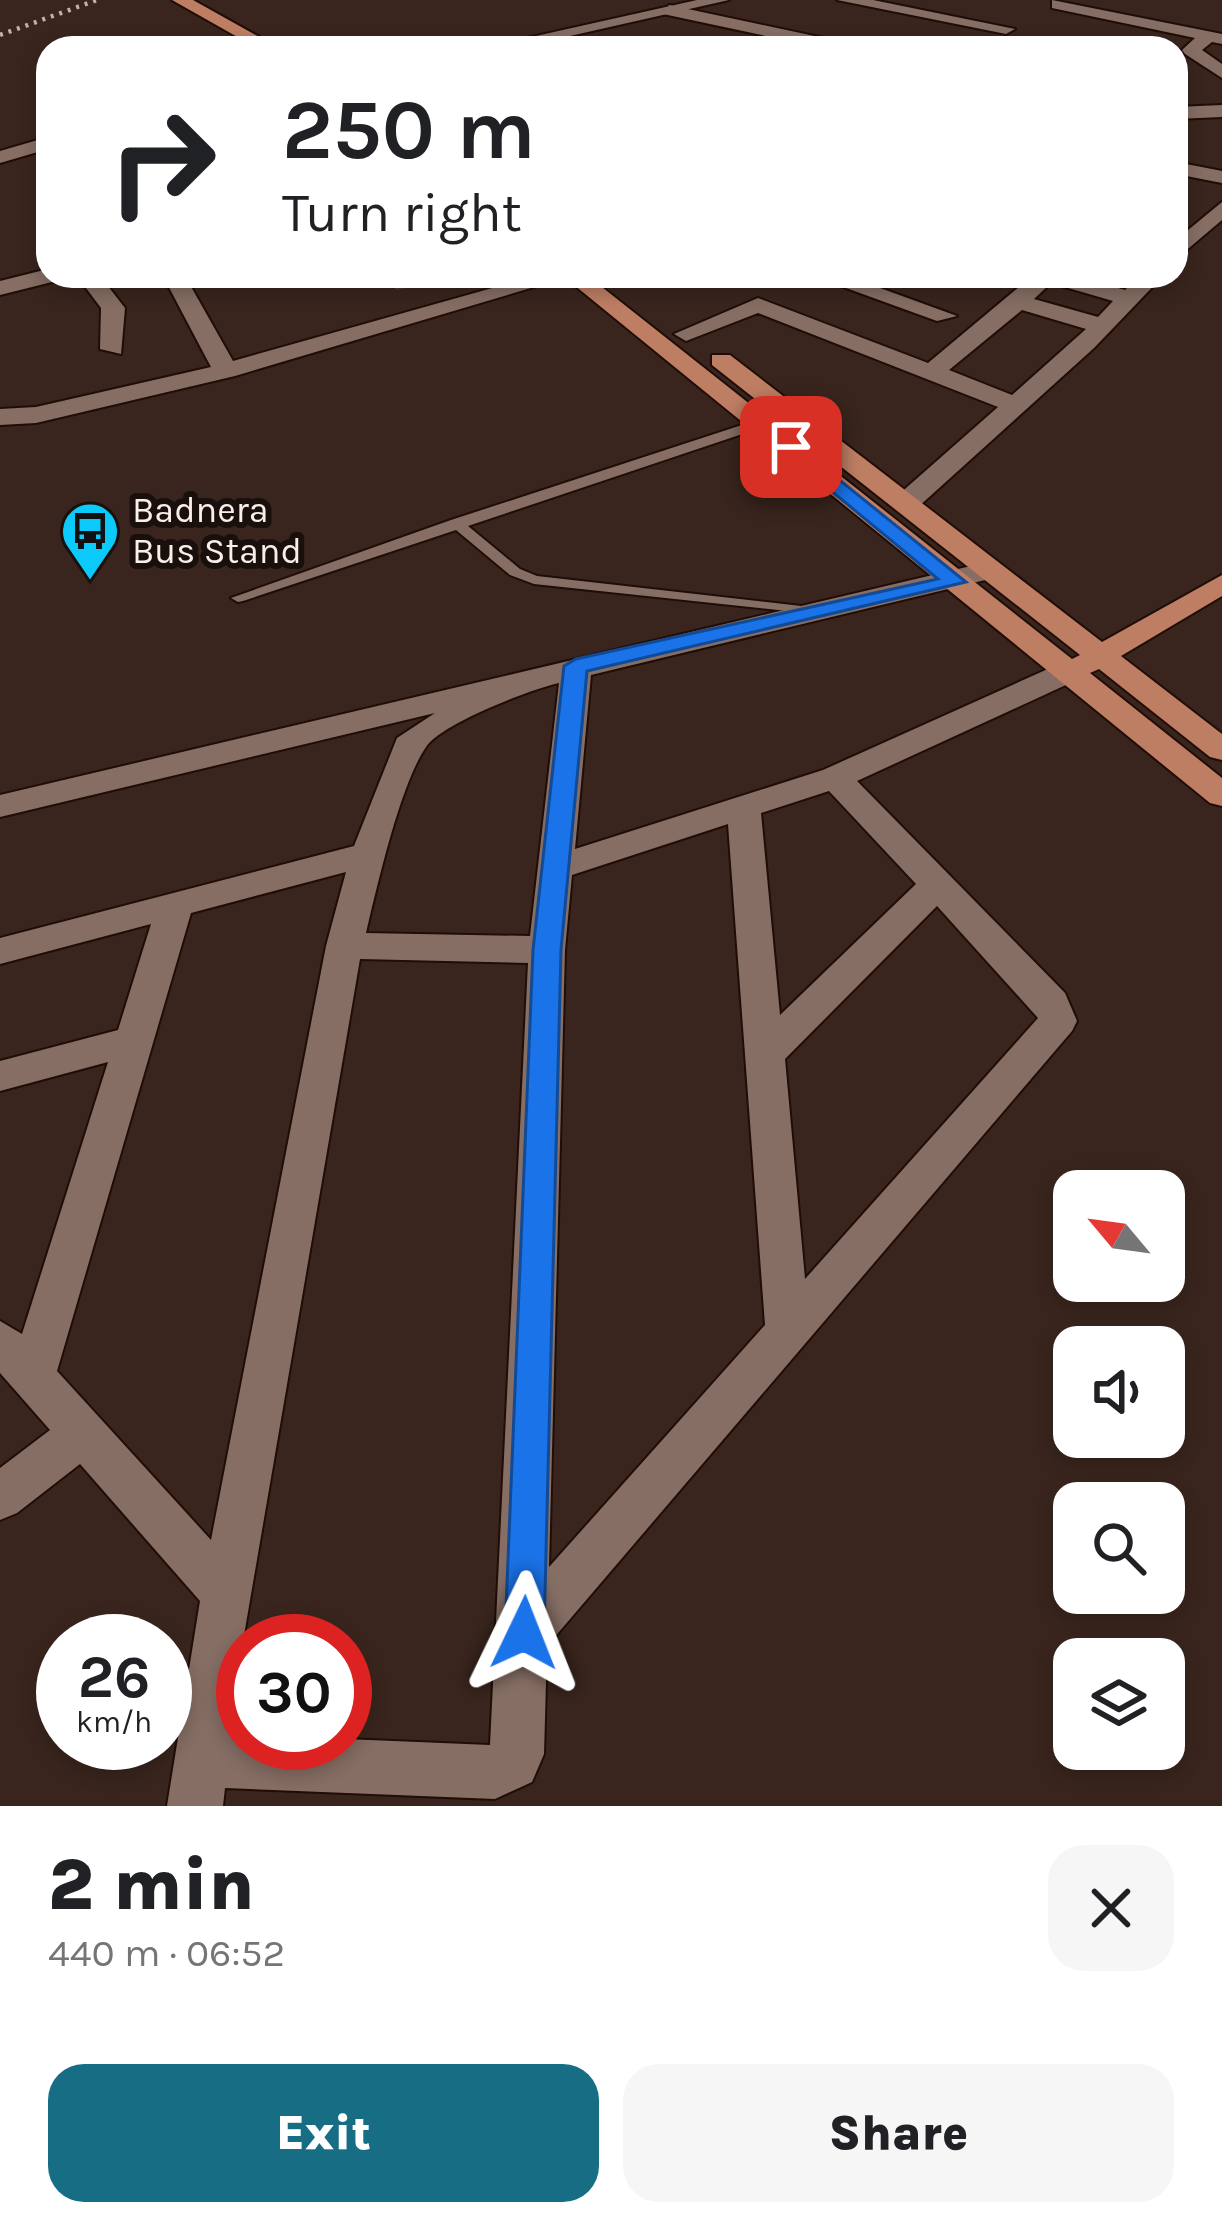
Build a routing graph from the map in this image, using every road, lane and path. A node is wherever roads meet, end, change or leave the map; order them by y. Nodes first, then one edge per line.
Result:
1 (180, 0) edge
2 (721, 0) edge
3 (1055, 1) edge
4 (672, 5) edge
5 (842, 5) edge
6 (908, 11) junction
7 (1026, 16) dead end
8 (1136, 21) junction
9 (813, 25) dead end
10 (1006, 29) junction
11 (1119, 34) dead end
12 (1218, 34) edge
13 (248, 36) edge
14 (519, 36) edge
15 (542, 36) edge
16 (790, 36) edge
17 (796, 36) edge
18 (866, 36) edge
19 (995, 36) edge
20 (1188, 48) edge
21 (1188, 52) edge
22 (1222, 71) edge
23 (1222, 110) edge
24 (1188, 112) edge
25 (36, 146) edge
26 (6, 150) edge
27 (1188, 170) edge
28 (1222, 177) edge
29 (1222, 208) edge
30 (1188, 229) edge
31 (1188, 232) edge
32 (1222, 241) edge
33 (36, 279) edge
34 (0, 288) edge
35 (97, 288) edge
36 (181, 288) edge
37 (518, 288) edge
38 (589, 288) edge
39 (629, 288) edge
40 (873, 288) edge
41 (906, 288) edge
42 (1035, 288) edge
43 (1091, 288) edge
44 (1141, 288) edge
45 (891, 298) junction
46 (1130, 299) junction
47 (1018, 302) junction
48 (945, 316) dead end
49 (1103, 326) junction
50 (686, 334) junction
51 (112, 349) dead end
52 (226, 371) junction
53 (929, 374) junction
54 (1015, 405) junction
55 (791, 413) junction
56 (0, 417) edge
57 (760, 422) junction
58 (907, 502) junction
59 (456, 524) junction
60 (992, 570) junction
61 (955, 582) junction
62 (1222, 584) edge
63 (238, 598) dead end
64 (810, 611) junction
65 (1103, 656) junction
66 (576, 666) junction
67 (1070, 671) junction
68 (502, 689) junction
69 (1222, 750) edge
70 (835, 778) junction
71 (1222, 796) edge
72 (0, 806) edge
73 (744, 810) junction
74 (368, 854) junction
75 (558, 867) junction
76 (937, 884) junction
77 (176, 906) junction
78 (344, 946) junction
79 (547, 950) junction
80 (0, 951) edge
81 (133, 1041) junction
82 (761, 1058) junction
83 (0, 1076) edge
84 (788, 1334) junction
85 (0, 1341) edge
86 (32, 1377) junction
87 (83, 1433) junction
88 (0, 1498) edge
89 (226, 1593) junction
90 (524, 1633) junction
91 (203, 1760) junction
92 (194, 1806) edge

1 - 13 main road
2 - 4 street
3 - 8 street
3 - 12 street
4 - 14 street
4 - 15 street
4 - 16 street
5 - 6 street
6 - 10 street
6 - 18 street
7 - 10 street
8 - 11 street
8 - 12 street
9 - 17 street
10 - 19 street
12 - 20 street
21 - 22 street
23 - 24 street
25 - 26 street
27 - 28 street
29 - 30 street
31 - 32 street
33 - 34 street
35 - 51 street
36 - 52 street
37 - 52 street
38 - 57 main road
39 - 50 main road
40 - 45 street
41 - 45 street
42 - 47 street
43 - 46 street
44 - 46 street
45 - 48 street
46 - 49 street
47 - 49 street
47 - 53 street
49 - 54 street
50 - 53 street
50 - 55 main road
52 - 56 street
53 - 54 street
54 - 58 street
55 - 57 lane
55 - 58 main road
57 - 59 lane
57 - 61 main road
58 - 60 main road
59 - 63 lane
59 - 64 lane
60 - 61 street
60 - 65 main road
61 - 64 street
61 - 67 main road
62 - 65 main road
64 - 66 street
65 - 67 main road
65 - 69 main road
66 - 68 street
66 - 75 street
67 - 70 street
67 - 71 main road
68 - 72 street
68 - 74 street
70 - 73 street
70 - 76 street
73 - 75 street
73 - 82 street
74 - 77 street
74 - 78 street
75 - 79 street
76 - 82 street
76 - 84 street
77 - 80 street
77 - 81 street
78 - 79 street
78 - 89 street
79 - 90 street
81 - 83 street
81 - 86 street
82 - 84 street
84 - 90 street
85 - 86 street
86 - 87 street
87 - 88 street
87 - 89 street
89 - 91 street
90 - 91 street
91 - 92 street

